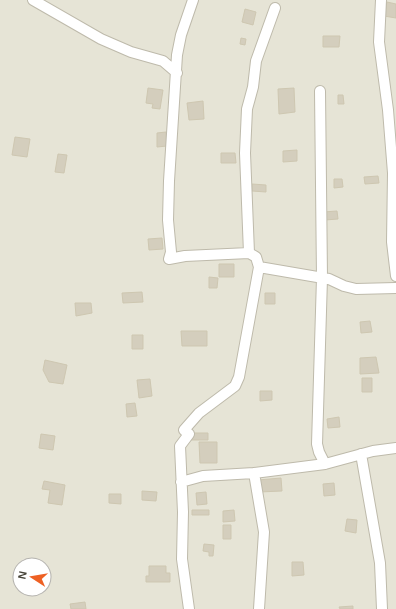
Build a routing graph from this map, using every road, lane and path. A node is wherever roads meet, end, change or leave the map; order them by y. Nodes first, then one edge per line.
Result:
1 (33, 0) edge
2 (193, 0) edge
3 (381, 0) edge
4 (275, 8) dead end
5 (177, 73) junction
6 (320, 91) dead end
7 (392, 109) edge
8 (249, 253) junction
9 (259, 267) junction
10 (396, 276) edge
11 (322, 278) junction
12 (396, 288) edge
13 (396, 448) edge
14 (361, 454) junction
15 (325, 464) junction
16 (254, 473) junction
17 (181, 482) junction
18 (189, 609) edge
19 (259, 609) edge
20 (382, 609) edge

1 - 5 street
2 - 5 street
3 - 7 street
4 - 8 street
5 - 8 street
6 - 11 street
7 - 10 street
8 - 9 street
9 - 11 street
9 - 17 street
11 - 12 street
11 - 15 street
13 - 14 street
14 - 15 street
14 - 20 street
15 - 16 street
16 - 17 street
16 - 19 street
17 - 18 street

